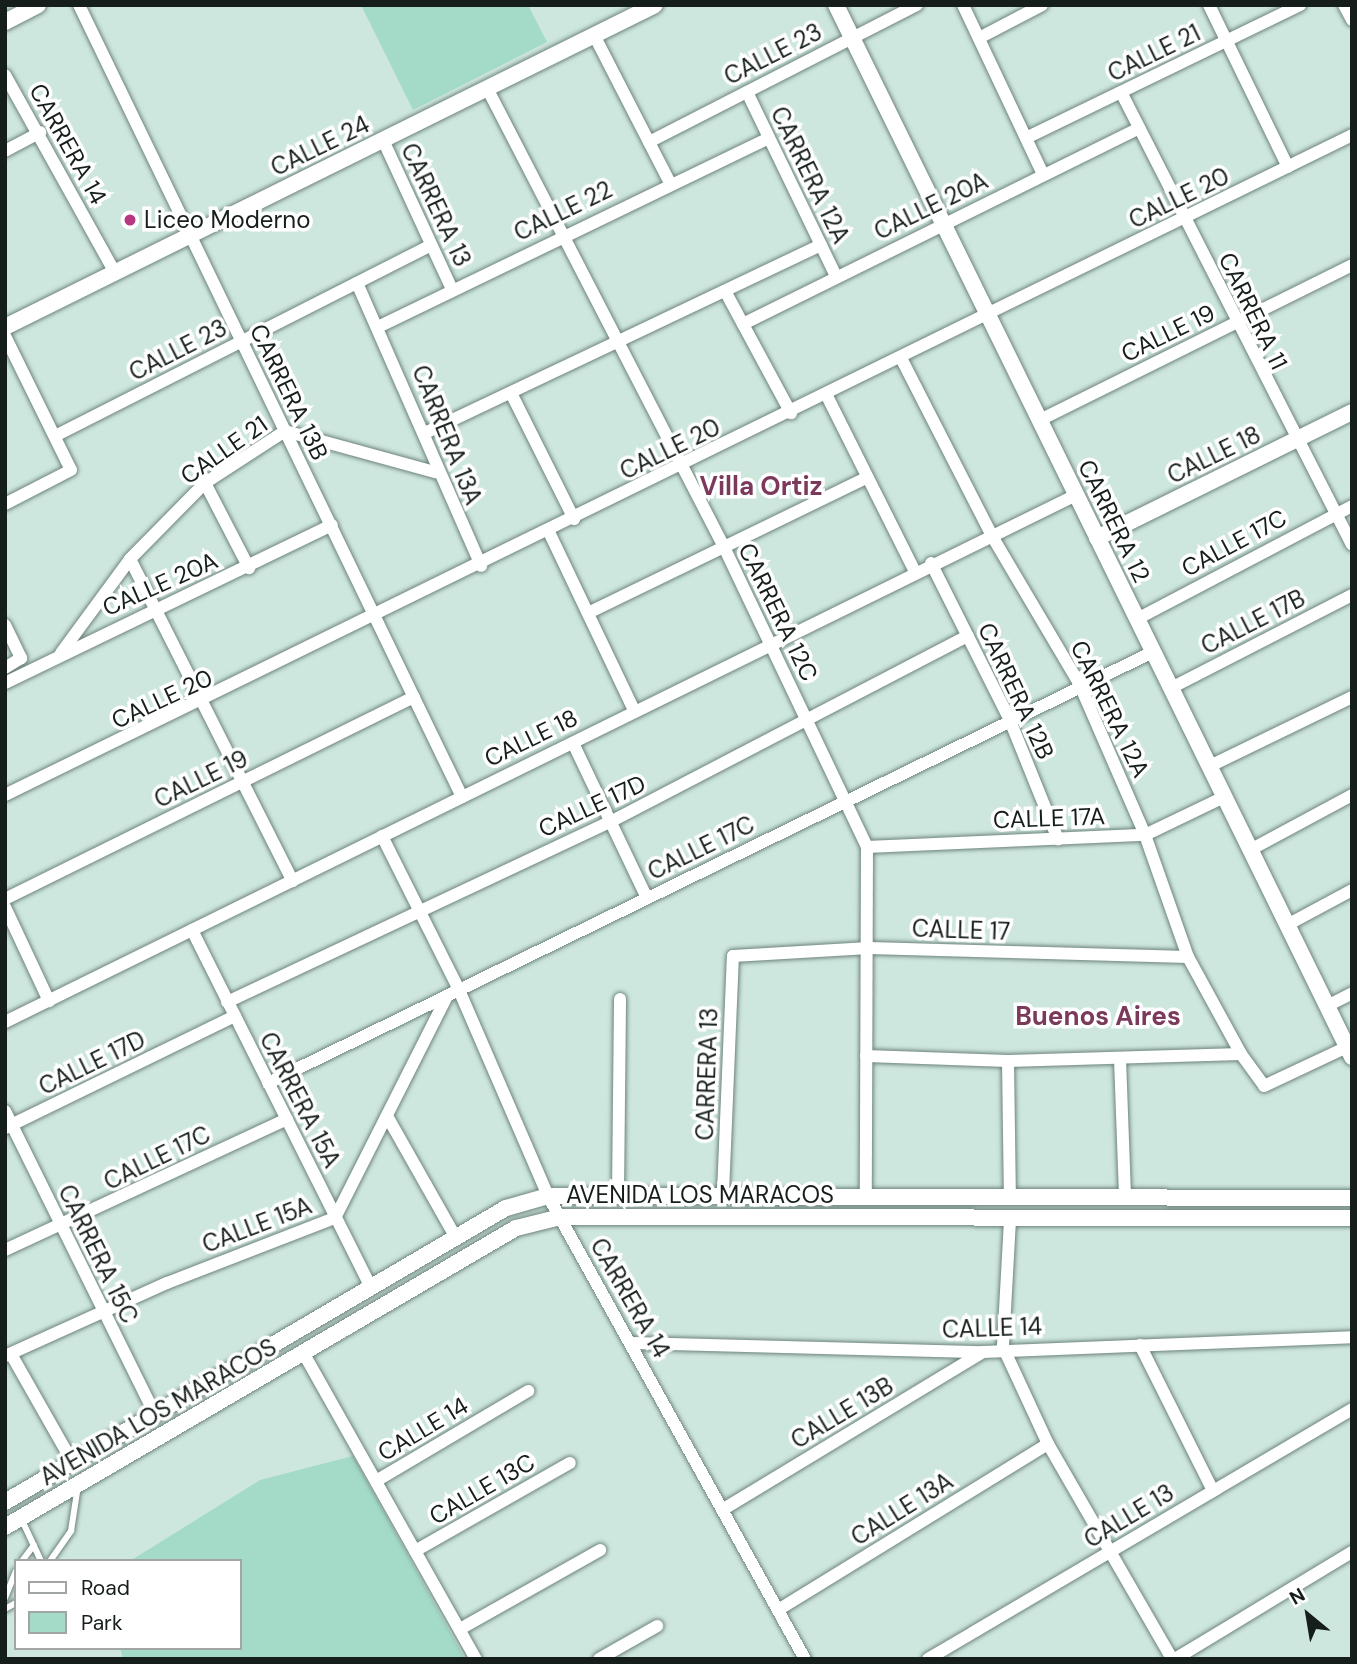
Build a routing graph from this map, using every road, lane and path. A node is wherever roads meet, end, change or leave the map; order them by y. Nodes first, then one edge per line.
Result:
1 (38, 5) edge
2 (79, 5) edge
3 (655, 5) edge
4 (836, 5) edge
5 (917, 5) edge
6 (963, 5) edge
7 (1042, 5) edge
8 (1209, 5) edge
9 (1300, 5) edge
10 (1345, 5) edge
11 (1352, 20) edge
12 (5, 22) edge
13 (594, 35) junction
14 (852, 37) junction
15 (979, 38) junction
16 (1227, 41) junction
17 (5, 75) edge
18 (487, 88) junction
19 (747, 92) junction
20 (1121, 92) junction
21 (1139, 128) junction
22 (40, 132) junction
23 (1352, 135) edge
24 (769, 138) junction
25 (1026, 138) junction
26 (383, 140) junction
27 (649, 142) junction
28 (5, 151) edge
29 (1288, 167) junction
30 (1043, 174) junction
31 (670, 183) junction
32 (1184, 218) junction
33 (943, 223) junction
34 (190, 236) junction
35 (562, 236) junction
36 (431, 245) junction
37 (821, 245) junction
38 (1352, 265) edge
39 (114, 271) junction
40 (836, 276) junction
41 (357, 283) junction
42 (451, 287) junction
43 (725, 291) junction
44 (988, 315) junction
45 (1235, 323) junction
46 (743, 324) junction
47 (5, 327) edge
48 (378, 327) junction
49 (5, 336) edge
50 (241, 341) junction
51 (616, 342) junction
52 (901, 358) junction
53 (511, 393) junction
54 (826, 394) junction
55 (1352, 412) edge
56 (790, 413) junction
57 (1040, 420) junction
58 (285, 431) junction
59 (427, 432) junction
60 (57, 435) junction
61 (1294, 441) junction
62 (680, 467) junction
63 (435, 472) junction
64 (866, 478) junction
65 (205, 483) junction
66 (1076, 495) junction
67 (5, 505) edge
68 (1352, 506) edge
69 (1336, 513) junction
70 (575, 519) junction
71 (331, 525) junction
72 (549, 532) junction
73 (992, 536) junction
74 (1097, 538) junction
75 (1352, 545) edge
76 (724, 547) junction
77 (130, 559) junction
78 (931, 563) junction
79 (481, 566) junction
80 (249, 568) junction
81 (914, 570) junction
82 (1352, 595) edge
83 (153, 609) junction
84 (587, 613) junction
85 (375, 618) junction
86 (1137, 619) junction
87 (5, 625) edge
88 (968, 636) junction
89 (770, 646) junction
90 (1153, 652) junction
91 (61, 653) junction
92 (21, 658) junction
93 (45, 662) junction
94 (5, 668) edge
95 (5, 683) edge
96 (1079, 683) junction
97 (1173, 687) junction
98 (414, 697) junction
99 (1352, 697) edge
100 (202, 703) junction
101 (635, 712) junction
102 (1009, 718) junction
103 (809, 723) junction
104 (573, 743) junction
105 (1210, 766) junction
106 (244, 782) junction
107 (5, 795) edge
108 (1352, 795) edge
109 (462, 797) junction
110 (1224, 797) junction
111 (848, 800) junction
112 (612, 821) junction
113 (1145, 835) junction
114 (382, 836) junction
115 (1058, 839) junction
116 (867, 846) junction
117 (1250, 849) junction
118 (293, 881) junction
119 (1352, 890) edge
120 (647, 898) junction
121 (5, 899) edge
122 (5, 907) edge
123 (420, 907) junction
124 (1287, 925) junction
125 (192, 930) junction
126 (869, 948) junction
127 (733, 956) joint
128 (1188, 957) junction
129 (459, 990) junction
130 (1352, 993) edge
131 (447, 996) junction
132 (620, 999) dead end
133 (49, 1000) junction
134 (227, 1002) junction
135 (1327, 1006) junction
136 (234, 1016) junction
137 (5, 1022) edge
138 (1349, 1052) edge
139 (1241, 1054) junction
140 (866, 1056) junction
141 (1121, 1059) junction
142 (1008, 1061) junction
143 (268, 1083) junction
144 (5, 1111) edge
145 (387, 1116) junction
146 (287, 1119) junction
147 (9, 1126) edge
148 (618, 1192) junction
149 (723, 1193) junction
150 (866, 1194) junction
151 (548, 1196) junction
152 (1125, 1196) junction
153 (1010, 1197) junction
154 (1352, 1198) edge
155 (560, 1217) junction
156 (335, 1218) junction
157 (1352, 1218) edge
158 (1010, 1220) junction
159 (61, 1227) junction
160 (457, 1238) junction
161 (5, 1250) edge
162 (371, 1289) junction
163 (104, 1312) junction
164 (1352, 1337) edge
165 (633, 1343) junction
166 (1140, 1345) junction
167 (1003, 1347) junction
168 (983, 1352) junction
169 (304, 1354) junction
170 (8, 1355) edge
171 (528, 1391) dead end
172 (1352, 1409) edge
173 (155, 1415) junction
174 (1048, 1444) junction
175 (73, 1463) junction
176 (570, 1463) dead end
177 (376, 1481) junction
178 (79, 1484) junction
179 (1213, 1491) junction
180 (5, 1502) edge
181 (722, 1510) junction
182 (20, 1517) junction
183 (5, 1527) edge
184 (34, 1545) junction
185 (600, 1550) dead end
186 (415, 1551) junction
187 (1110, 1552) junction
188 (1352, 1552) edge
189 (24, 1559) edge
190 (40, 1559) edge
191 (51, 1559) edge
192 (14, 1576) edge
193 (5, 1598) edge
194 (778, 1610) junction
195 (657, 1626) dead end
196 (460, 1629) junction
197 (477, 1659) edge
198 (599, 1659) edge
199 (805, 1659) edge
200 (928, 1659) edge
201 (1174, 1659) edge

1 - 12 street
2 - 34 street, CARRERA 13B
3 - 13 street, CALLE 24
4 - 14 street, CARRERA 12
5 - 14 street, CALLE 23
6 - 15 street
7 - 15 street
8 - 16 street
9 - 16 street, CALLE 21
10 - 11 street
13 - 18 street, CALLE 24
13 - 27 street
14 - 19 street, CALLE 23
14 - 33 street, CARRERA 12
15 - 25 street
16 - 20 street, CALLE 21
16 - 29 street
17 - 22 street, CARRERA 14
18 - 26 street, CALLE 24
18 - 35 street, CARRERA 12C
19 - 24 street, CARRERA 12A
19 - 27 street, CALLE 23
20 - 21 street, CARRERA 11
20 - 25 street, CALLE 21
21 - 30 street, CALLE 20A
21 - 32 street, CARRERA 11
22 - 28 street
22 - 39 street, CARRERA 14
23 - 29 street, CALLE 20
24 - 31 street, CALLE 22
24 - 37 street, CARRERA 12A
25 - 30 street
26 - 34 street, CALLE 24
26 - 36 street, CARRERA 13
27 - 31 street
29 - 32 street, CALLE 20
30 - 33 street, CALLE 20A
31 - 35 street, CALLE 22
32 - 44 street, CALLE 20
32 - 45 street, CARRERA 11
33 - 40 street, CALLE 20A
33 - 44 street, CARRERA 12
34 - 39 street, CALLE 24
34 - 50 street, CARRERA 13B
35 - 42 street, CALLE 22
35 - 51 street, CARRERA 12C
36 - 41 street, CALLE 23
36 - 42 street, CARRERA 13
37 - 40 street, CARRERA 12A
37 - 43 street
38 - 45 street, CALLE 19
39 - 47 street, CALLE 24
40 - 46 street, CALLE 20A
41 - 48 street, CARRERA 13A
41 - 50 street, CALLE 23
42 - 48 street, CALLE 22
43 - 46 street
43 - 51 street
44 - 52 street, CALLE 20
44 - 57 street, CARRERA 12
45 - 57 street, CALLE 19
45 - 61 street, CARRERA 11
46 - 56 street
48 - 59 street, CARRERA 13A
49 - 60 street
50 - 58 street, CARRERA 13B
50 - 60 street, CALLE 23
51 - 53 street
51 - 62 street, CARRERA 12C
52 - 54 street, CALLE 20
52 - 73 street, CARRERA 12A
53 - 59 street
53 - 70 street
54 - 56 street, CALLE 20
54 - 64 street
55 - 61 street, CALLE 18
56 - 62 street, CALLE 20
57 - 66 street, CARRERA 12
58 - 63 street, CALLE 21
58 - 65 street, CALLE 21
58 - 71 street, CARRERA 13B
59 - 63 street, CARRERA 13A
60 - 67 street
61 - 69 street, CARRERA 11
61 - 74 street, CALLE 18
62 - 70 street, CALLE 20
62 - 76 street, CARRERA 12C
63 - 79 street, CARRERA 13A
64 - 76 street
64 - 81 street
65 - 77 street, CALLE 21
65 - 80 street
66 - 73 street, CALLE 18
66 - 74 street, CARRERA 12
68 - 69 street, CALLE 17C
69 - 75 street, CARRERA 11
69 - 86 street, CALLE 17C
70 - 72 street, CALLE 20
71 - 80 street, CALLE 20A
71 - 85 street, CARRERA 13B
72 - 79 street, CALLE 20
72 - 84 street
73 - 78 street, CALLE 18
73 - 96 street, CARRERA 12A
74 - 86 street, CARRERA 12
76 - 84 street
76 - 89 street, CARRERA 12C
77 - 83 street
77 - 91 street, CALLE 21
78 - 81 street, CALLE 18
78 - 88 street, CARRERA 12B
79 - 85 street, CALLE 20
80 - 83 street, CALLE 20A
81 - 89 street, CALLE 18
82 - 97 street, CALLE 17B
83 - 91 street, CALLE 20A
83 - 100 street
84 - 101 street
85 - 98 street, CARRERA 13B
85 - 100 street, CALLE 20
86 - 90 street, CARRERA 12
87 - 92 street
88 - 102 street, CARRERA 12B
88 - 103 street, CALLE 17D
89 - 101 street, CALLE 18
89 - 103 street, CARRERA 12C
90 - 96 street, CALLE 17C
90 - 97 street, CARRERA 12
91 - 93 street, CALLE 20A
92 - 93 street
92 - 94 street
93 - 95 street, CALLE 20A
96 - 102 street, CALLE 17C
96 - 113 street, CARRERA 12A
97 - 105 street, CARRERA 12
98 - 106 street, CALLE 19
98 - 109 street, CARRERA 13B
99 - 105 street
100 - 106 street
100 - 107 street, CALLE 20
101 - 104 street, CALLE 18
102 - 111 street, CALLE 17C
102 - 115 street, CARRERA 12B
103 - 111 street, CARRERA 12C
103 - 112 street, CALLE 17D
104 - 109 street, CALLE 18
104 - 112 street
105 - 110 street, CARRERA 12
106 - 118 street
106 - 121 street, CALLE 19
108 - 117 street
109 - 114 street, CALLE 18
110 - 113 street, CALLE 17A
110 - 117 street, CARRERA 12
111 - 116 street, CARRERA 12C
111 - 120 street, CALLE 17C
112 - 120 street
112 - 123 street, CALLE 17D
113 - 115 street, CALLE 17A
113 - 128 street, CARRERA 12A
114 - 118 street, CALLE 18
114 - 123 street, CARRERA 14
115 - 116 street, CALLE 17A
116 - 126 street, CARRERA 12C
117 - 124 street, CARRERA 12
118 - 125 street, CALLE 18
119 - 124 street
120 - 129 street, CALLE 17C
122 - 133 street
123 - 129 street, CARRERA 14
123 - 134 street, CALLE 17D
124 - 135 street, CARRERA 12
125 - 133 street, CALLE 18
125 - 134 street, CARRERA 15A
126 - 127 street, CALLE 17
126 - 128 street, CALLE 17
126 - 140 street, CARRERA 12C
127 - 149 street, CARRERA 13
128 - 139 street, CARRERA 12A
129 - 131 street, CALLE 17C
129 - 151 street, CARRERA 14
130 - 135 street
131 - 143 street, CALLE 17C
131 - 145 street, CALLE 15A
132 - 148 street
133 - 137 street, CALLE 18
134 - 136 street, CARRERA 15A
135 - 138 street, CARRERA 12
136 - 143 street, CARRERA 15A
136 - 147 street, CALLE 17D
138 - 139 street, CARRERA 12A
139 - 141 street
140 - 142 street
140 - 150 street, CARRERA 12C
141 - 142 street
141 - 152 street
142 - 153 street
143 - 146 street, CARRERA 15A
144 - 147 street, CARRERA 15C
145 - 156 street, CALLE 15A
145 - 160 street
146 - 156 street, CARRERA 15A
146 - 159 street, CALLE 17C
147 - 159 street, CARRERA 15C
148 - 149 street, AVENIDA LOS MARACOS
148 - 151 street, AVENIDA LOS MARACOS
149 - 150 street, AVENIDA LOS MARACOS
150 - 153 street, AVENIDA LOS MARACOS
151 - 155 street, CARRERA 14
151 - 160 street, AVENIDA LOS MARACOS
152 - 153 street, AVENIDA LOS MARACOS
152 - 154 street, AVENIDA LOS MARACOS
155 - 158 street, AVENIDA LOS MARACOS
155 - 165 street, CARRERA 14
155 - 169 street, AVENIDA LOS MARACOS
156 - 162 street, CARRERA 15A
156 - 163 street, CALLE 15A
157 - 158 street, AVENIDA LOS MARACOS
158 - 167 street
159 - 161 street, CALLE 17C
159 - 163 street, CARRERA 15C
160 - 162 street, AVENIDA LOS MARACOS
162 - 173 street, AVENIDA LOS MARACOS
163 - 170 street, CALLE 15A
163 - 173 street, CARRERA 15C
164 - 166 street, CALLE 14
165 - 168 street, CALLE 14
165 - 181 street, CARRERA 14
166 - 167 street, CALLE 14
166 - 179 street
167 - 168 street, CALLE 14
167 - 174 street
168 - 181 street, CALLE 13B
169 - 177 street
169 - 178 street, AVENIDA LOS MARACOS
170 - 175 street
171 - 177 street, CALLE 14
172 - 179 street, CALLE 13
173 - 175 street, AVENIDA LOS MARACOS
174 - 187 street
174 - 194 street, CALLE 13A
175 - 180 street, AVENIDA LOS MARACOS
176 - 186 street, CALLE 13C
177 - 186 street
178 - 182 street, AVENIDA LOS MARACOS
178 - 191 lane
179 - 187 street, CALLE 13
181 - 194 street, CARRERA 14
182 - 183 street, AVENIDA LOS MARACOS
182 - 184 lane
184 - 189 lane
184 - 190 lane
185 - 196 street
186 - 196 street
187 - 200 street, CALLE 13
187 - 201 street
188 - 201 street
192 - 193 lane
194 - 199 street, CARRERA 14
195 - 198 street
196 - 197 street

